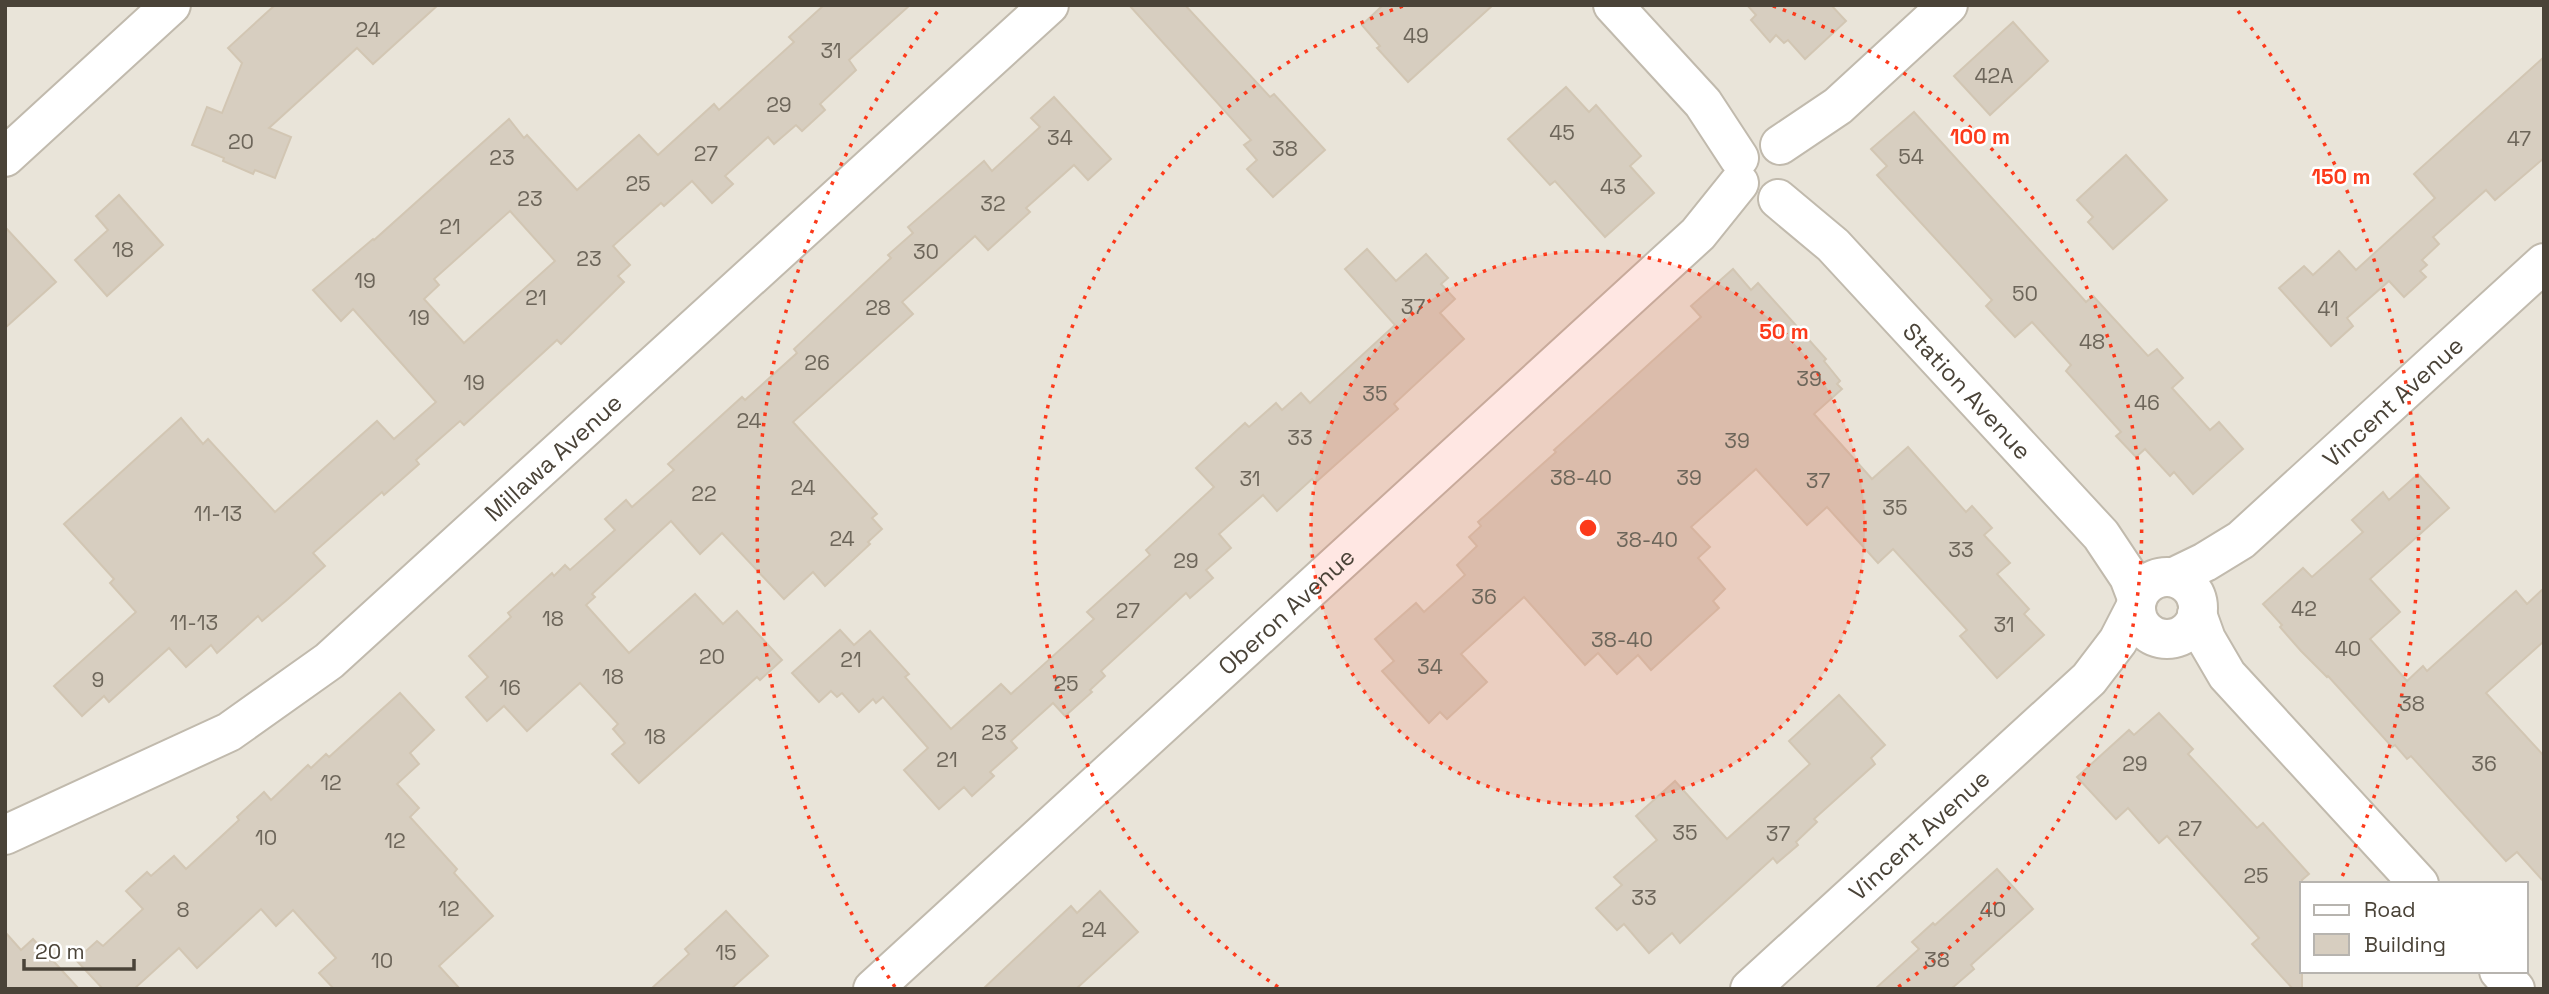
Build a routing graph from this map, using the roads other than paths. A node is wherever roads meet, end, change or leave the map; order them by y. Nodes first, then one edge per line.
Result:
1 (171, 5) edge
2 (1049, 5) edge
3 (1613, 5) edge
4 (1948, 5) edge
5 (5, 157) edge
6 (1767, 172) junction
7 (2544, 263) edge
8 (2167, 596) junction
9 (2163, 638) junction
10 (2227, 675) junction
11 (2089, 679) junction
12 (5, 835) edge
13 (2417, 882) edge
14 (873, 989) edge
15 (1750, 989) edge

1 - 5 street
2 - 12 street, Millawa Avenue
3 - 6 street, Station Avenue
4 - 6 street, Oberon Avenue
6 - 8 street, Station Avenue
6 - 14 street, Oberon Avenue
7 - 8 street, Vincent Avenue
8 - 9 street, Vincent Avenue
8 - 10 street
8 - 11 street, Vincent Avenue
9 - 10 street
9 - 11 street, Vincent Avenue
10 - 13 street
11 - 15 street, Vincent Avenue

